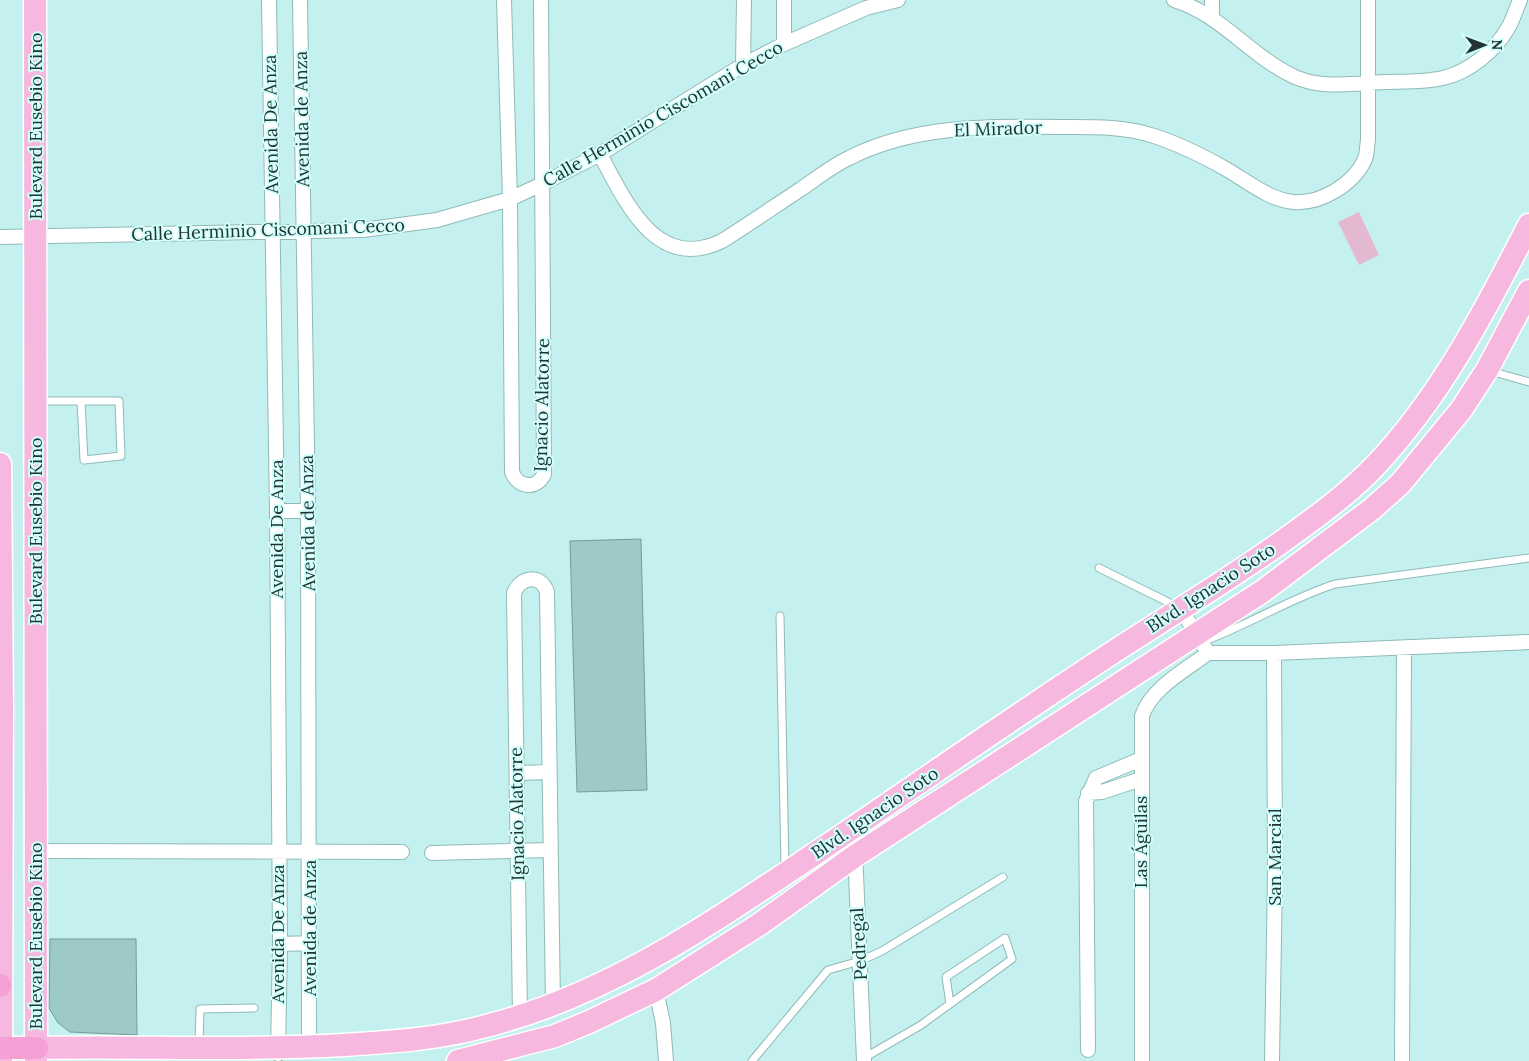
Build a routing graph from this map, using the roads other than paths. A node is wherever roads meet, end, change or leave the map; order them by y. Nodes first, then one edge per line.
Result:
1 (35, 0) edge
2 (269, 0) edge
3 (300, 0) edge
4 (504, 0) edge
5 (540, 0) edge
6 (744, 0) edge
7 (784, 0) edge
8 (898, 0) edge
9 (1174, 0) edge
10 (1212, 0) edge
11 (1368, 0) edge
12 (1520, 0) edge
13 (1212, 18) junction
14 (784, 44) junction
15 (743, 65) junction
16 (1369, 83) junction
17 (600, 154) junction
18 (542, 184) junction
19 (510, 199) junction
20 (1529, 225) edge
21 (304, 231) junction
22 (273, 232) junction
23 (0, 237) edge
24 (36, 237) junction
25 (1499, 284) junction
26 (1528, 294) edge
27 (1487, 370) junction
28 (1529, 382) edge
29 (36, 400) junction
30 (81, 401) junction
31 (0, 464) edge
32 (0, 507) edge
33 (308, 510) junction
34 (277, 512) junction
35 (1529, 558) edge
36 (1098, 568) dead end
37 (0, 583) edge
38 (1181, 609) junction
39 (780, 616) dead end
40 (1529, 642) edge
41 (1203, 643) junction
42 (1404, 649) junction
43 (1274, 654) junction
44 (1, 705) edge
45 (1141, 758) junction
46 (550, 772) junction
47 (517, 773) junction
48 (0, 778) edge
49 (1141, 779) junction
50 (1088, 793) junction
51 (0, 797) edge
52 (854, 827) junction
53 (278, 850) junction
54 (551, 850) junction
55 (35, 851) junction
56 (310, 851) junction
57 (518, 851) junction
58 (402, 852) dead end
59 (432, 853) dead end
60 (855, 856) junction
61 (786, 874) junction
62 (1003, 878) dead end
63 (0, 910) edge
64 (311, 943) junction
65 (280, 944) junction
66 (860, 961) junction
67 (0, 985) edge
68 (656, 990) junction
69 (950, 1004) junction
70 (553, 1005) junction
71 (254, 1008) dead end
72 (520, 1016) junction
73 (310, 1047) junction
74 (199, 1048) junction
75 (1088, 1050) dead end
76 (1, 1052) edge
77 (278, 1053) junction
78 (37, 1054) edge
79 (864, 1060) edge
80 (247, 1061) edge
81 (452, 1061) edge
82 (458, 1061) edge
83 (666, 1061) edge
84 (752, 1061) edge
85 (1142, 1061) edge
86 (1272, 1061) edge
87 (1402, 1061) edge

1 - 24 main road, Bulevard Eusebio Kino
2 - 22 street, Avenida De Anza
3 - 21 street, Avenida de Anza
4 - 19 street, Ignacio Alatorre
5 - 18 street, Ignacio Alatorre
6 - 15 street
7 - 14 street
8 - 14 street, Calle Herminio Ciscomani Cecco
9 - 13 street
10 - 13 street
11 - 16 street, El Mirador
12 - 16 street
13 - 16 street
14 - 15 street, Calle Herminio Ciscomani Cecco
15 - 17 street, Calle Herminio Ciscomani Cecco
16 - 17 street, El Mirador
17 - 18 street, Calle Herminio Ciscomani Cecco
18 - 19 street, Calle Herminio Ciscomani Cecco
18 - 19 street, Ignacio Alatorre
19 - 21 street, Calle Herminio Ciscomani Cecco
20 - 25 main road, Blvd. Ignacio Soto
21 - 22 street, Calle Herminio Ciscomani Cecco
21 - 33 street, Avenida de Anza
22 - 24 street, Calle Herminio Ciscomani Cecco
22 - 34 street, Avenida De Anza
23 - 24 street, Calle Herminio Ciscomani Cecco
24 - 29 main road, Bulevard Eusebio Kino
25 - 26 main road
25 - 38 main road, Blvd. Ignacio Soto
26 - 27 main road, Blvd. Ignacio Soto
27 - 28 lane
27 - 41 main road, Blvd. Ignacio Soto
29 - 30 lane
29 - 55 main road, Bulevard Eusebio Kino
30 - 30 lane
31 - 32 main road
32 - 37 main road
33 - 34 street
33 - 56 street, Avenida de Anza
34 - 53 street, Avenida De Anza
35 - 41 lane
36 - 38 lane
37 - 44 main road
38 - 41 street
38 - 52 main road, Blvd. Ignacio Soto
39 - 61 lane
40 - 42 street
41 - 43 street
41 - 45 street, Las Águilas
41 - 60 main road, Blvd. Ignacio Soto
42 - 43 street
42 - 87 street
43 - 86 street, San Marcial
44 - 48 main road
45 - 49 street, Las Águilas
45 - 50 street
46 - 47 street
46 - 47 street, Ignacio Alatorre
46 - 54 street, Ignacio Alatorre
47 - 57 street, Ignacio Alatorre
48 - 51 main road
49 - 50 street
49 - 85 street, Las Águilas
50 - 75 street
51 - 63 main road
52 - 60 street, Pedregal
52 - 61 main road, Blvd. Ignacio Soto
53 - 55 street
53 - 56 street
53 - 65 street, Avenida De Anza
54 - 57 street
54 - 70 street, Ignacio Alatorre
55 - 78 main road, Bulevard Eusebio Kino
56 - 58 street
56 - 64 street, Avenida de Anza
57 - 59 street
57 - 72 street, Ignacio Alatorre
60 - 66 street, Pedregal
60 - 68 main road, Blvd. Ignacio Soto
61 - 70 main road, Blvd. Ignacio Soto
62 - 66 lane
63 - 67 main road
64 - 65 street
64 - 73 street, Avenida de Anza
65 - 77 street, Avenida De Anza
66 - 79 street, Pedregal
66 - 84 lane
67 - 76 main road
68 - 82 main road, Blvd. Ignacio Soto
68 - 83 street
69 - 69 lane
69 - 79 lane
70 - 72 main road, Blvd. Ignacio Soto
70 - 81 main road
71 - 74 lane
72 - 73 main road, Blvd. Ignacio Soto
73 - 77 main road, Blvd. Ignacio Soto
74 - 77 main road, Blvd. Ignacio Soto
74 - 78 main road, Blvd. Ignacio Soto
76 - 78 highway
77 - 80 main road

